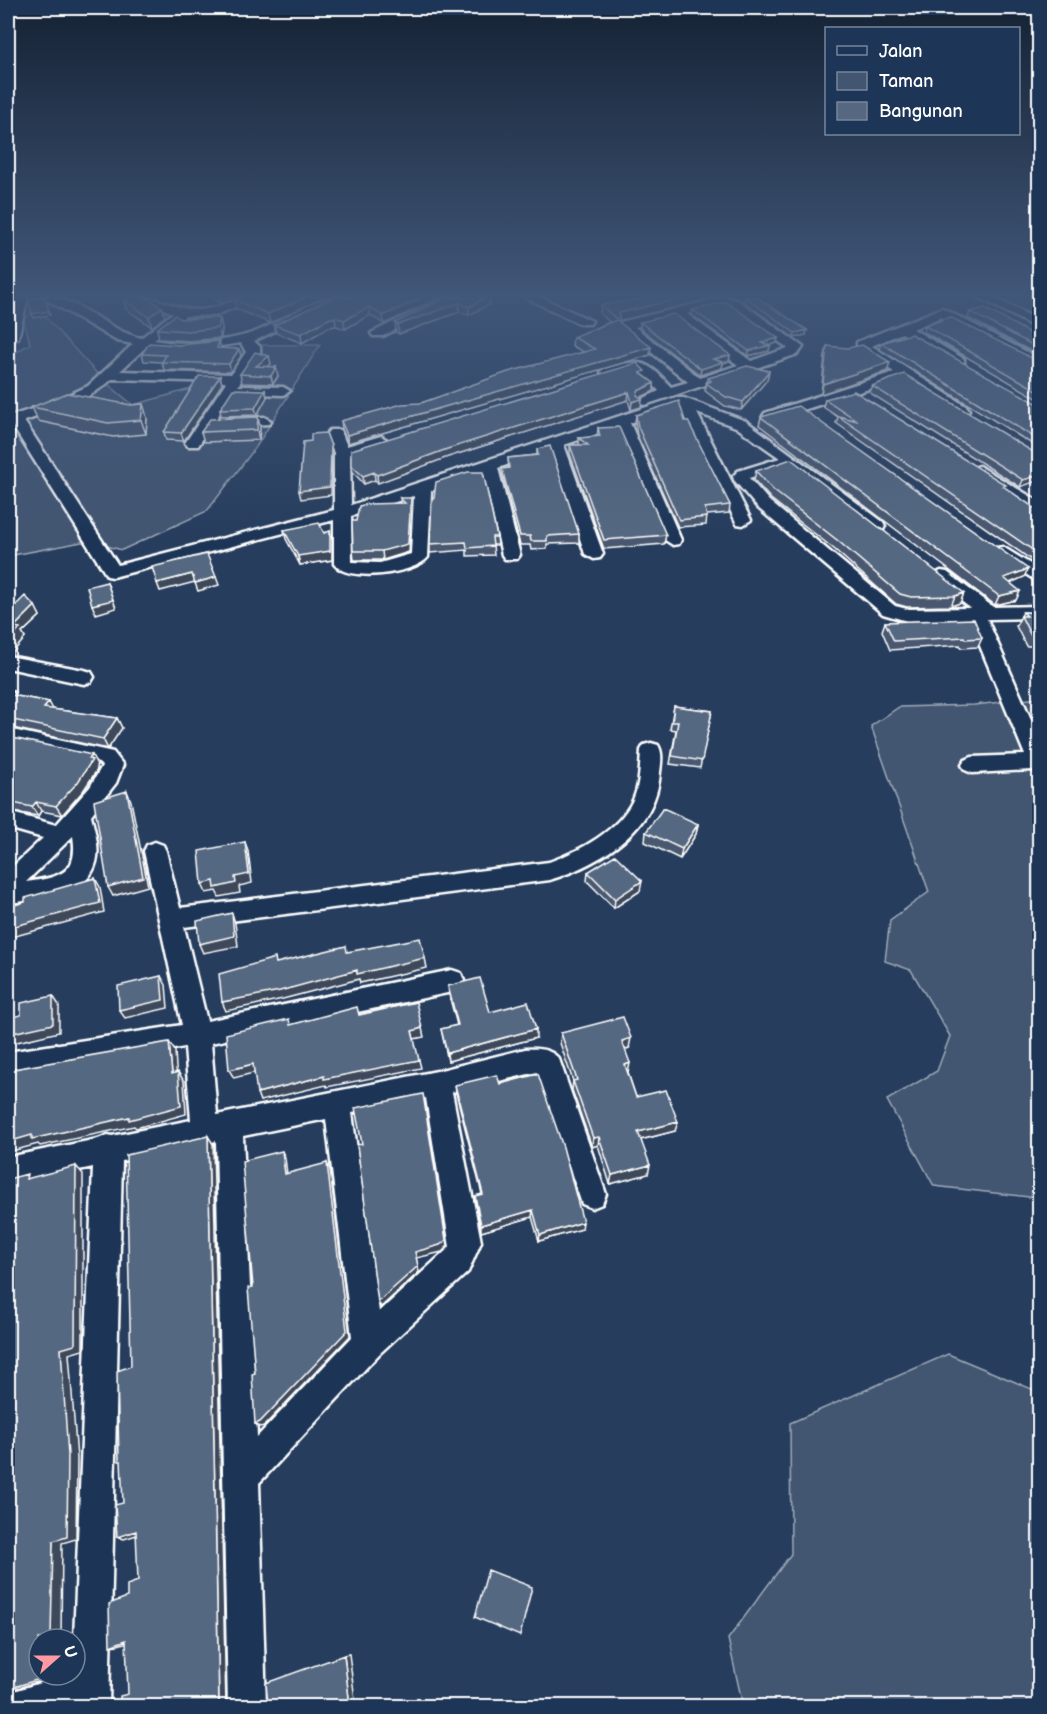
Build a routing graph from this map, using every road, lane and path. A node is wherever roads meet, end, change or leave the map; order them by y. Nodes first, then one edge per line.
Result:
1 (108, 377) edge
2 (138, 377) edge
3 (236, 377) edge
4 (594, 377) edge
5 (653, 377) edge
6 (690, 377) edge
7 (716, 377) edge
8 (892, 377) edge
9 (909, 377) edge
10 (590, 378) edge
11 (698, 383) junction
12 (232, 384) junction
13 (283, 391) dead end
14 (854, 391) junction
15 (668, 393) junction
16 (684, 402) junction
17 (873, 404) edge
18 (799, 407) junction
19 (971, 416) edge
20 (621, 420) junction
21 (12, 421) edge
22 (818, 421) edge
23 (264, 422) dead end
24 (207, 423) junction
25 (741, 424) junction
26 (336, 433) dead end
27 (399, 436) edge
28 (193, 442) dead end
29 (556, 443) junction
30 (342, 453) junction
31 (792, 460) junction
32 (961, 460) edge
33 (490, 466) junction
34 (423, 488) junction
35 (343, 505) junction
36 (1040, 509) edge
37 (743, 520) dead end
38 (673, 540) dead end
39 (894, 540) edge
40 (992, 544) edge
41 (594, 554) dead end
42 (511, 555) dead end
43 (931, 569) edge
44 (1040, 578) edge
45 (1040, 612) edge
46 (981, 613) junction
47 (8, 662) edge
48 (84, 677) dead end
49 (8, 736) edge
50 (651, 750) dead end
51 (1039, 763) edge
52 (972, 765) dead end
53 (80, 812) junction
54 (8, 820) edge
55 (59, 834) junction
56 (155, 851) dead end
57 (8, 885) edge
58 (8, 894) edge
59 (170, 920) junction
60 (452, 981) dead end
61 (197, 1034) junction
62 (8, 1064) edge
63 (437, 1083) junction
64 (337, 1102) junction
65 (217, 1128) junction
66 (108, 1148) junction
67 (8, 1171) edge
68 (592, 1194) dead end
69 (368, 1343) junction
70 (242, 1478) junction
71 (90, 1697) edge
72 (21, 1707) edge
73 (246, 1707) edge

1 - 21 street
2 - 12 street
3 - 12 street
4 - 10 street
5 - 15 street
6 - 11 street
7 - 11 street
8 - 14 street
9 - 19 street
11 - 15 street
12 - 13 street
12 - 24 street
14 - 17 street
14 - 18 street
15 - 35 street
16 - 20 street
16 - 25 street
16 - 37 street
18 - 22 street
18 - 25 street
20 - 29 street
20 - 38 street
21 - 35 street
23 - 24 street
24 - 28 street
25 - 31 street
26 - 30 street
27 - 30 street
29 - 33 street
29 - 41 street
30 - 35 street
31 - 39 street
31 - 46 street
32 - 36 street
33 - 34 street
33 - 42 street
34 - 35 street
34 - 35 street
40 - 44 street
43 - 46 street
45 - 46 street
46 - 51 street
47 - 48 street
49 - 53 street
50 - 59 street
51 - 52 street
53 - 55 street
53 - 58 street
54 - 55 street
55 - 57 street
56 - 59 street
59 - 61 street
60 - 61 street
61 - 62 street
61 - 65 street
63 - 64 street
63 - 68 street
63 - 69 street
64 - 65 street
64 - 69 street
65 - 66 street
65 - 70 street
66 - 67 street
66 - 71 street
69 - 70 street
70 - 73 street
71 - 72 street

